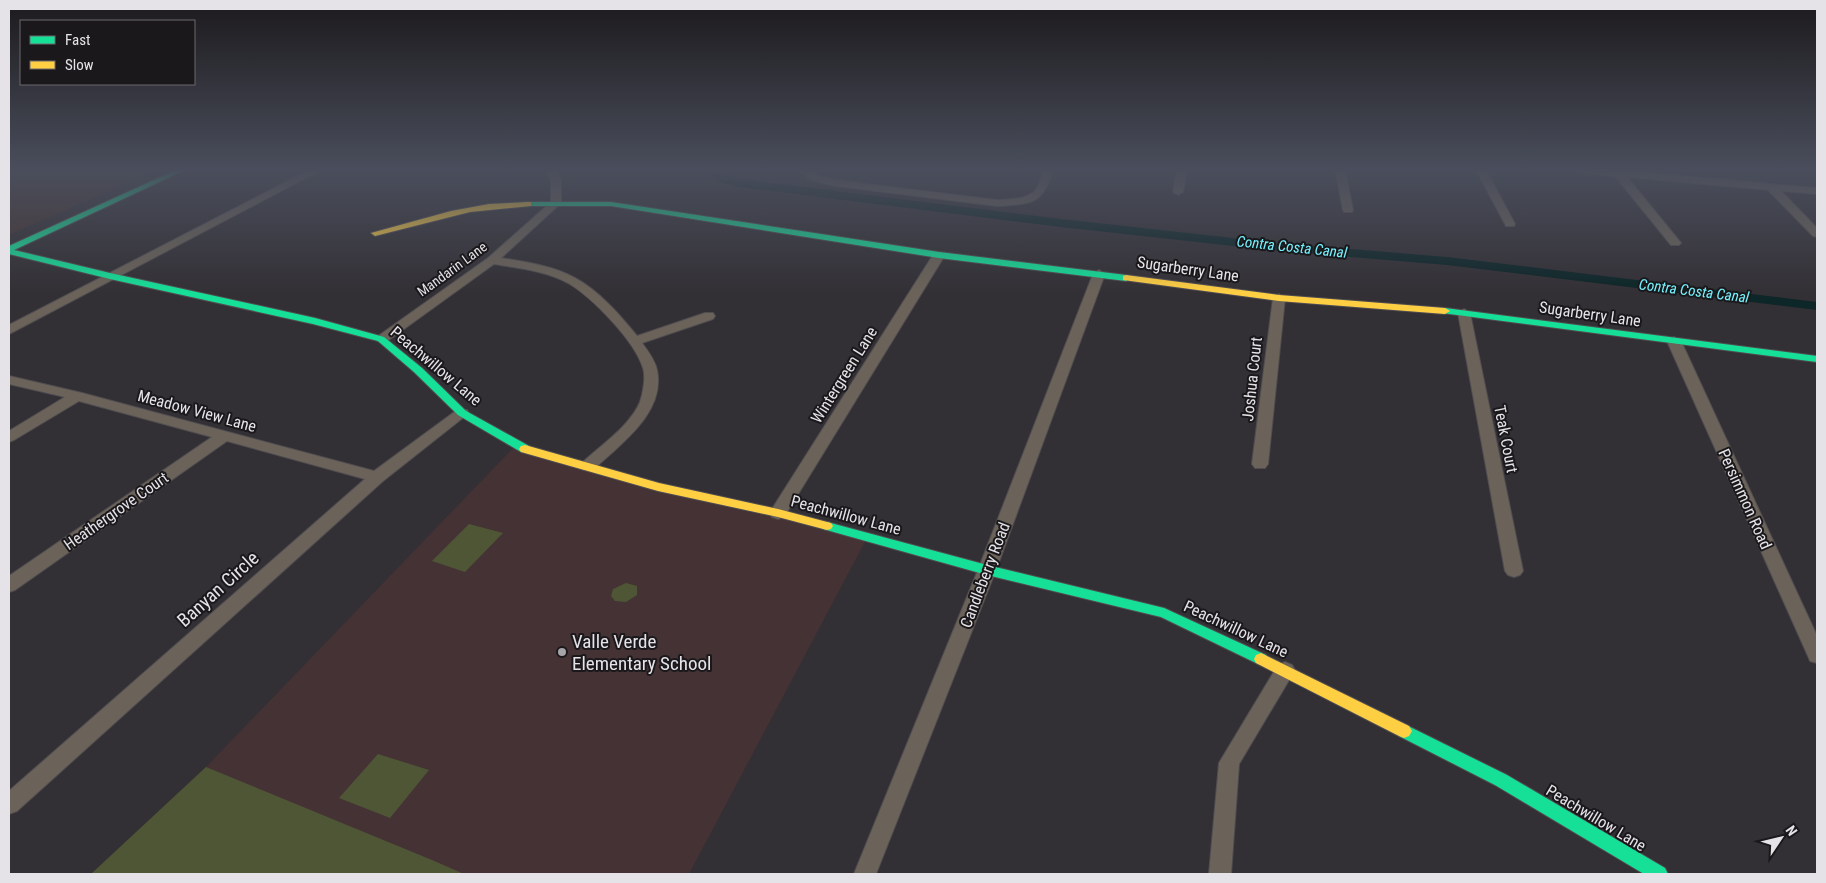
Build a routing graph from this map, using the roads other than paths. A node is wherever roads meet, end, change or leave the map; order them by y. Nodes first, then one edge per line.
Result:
1 (92, 211) edge
2 (236, 211) edge
3 (460, 211) edge
4 (547, 211) edge
5 (657, 211) edge
6 (1503, 211) edge
7 (1650, 211) edge
8 (1795, 211) edge
9 (1510, 224) dead end
10 (375, 233) dead end
11 (1817, 234) edge
12 (1676, 243) dead end
13 (9, 250) edge
14 (939, 255) junction
15 (492, 260) junction
16 (1099, 274) junction
17 (110, 276) junction
18 (1279, 298) junction
19 (1464, 313) junction
20 (709, 316) dead end
21 (9, 330) edge
22 (381, 339) junction
23 (635, 341) junction
24 (1674, 341) junction
25 (1817, 359) edge
26 (9, 380) edge
27 (77, 396) junction
28 (462, 413) junction
29 (9, 436) edge
30 (224, 436) junction
31 (1260, 464) dead end
32 (588, 466) junction
33 (377, 477) junction
34 (778, 513) junction
35 (987, 570) junction
36 (1514, 571) dead end
37 (9, 585) edge
38 (1817, 656) edge
39 (1285, 670) junction
40 (9, 804) edge
41 (865, 874) edge
42 (1220, 874) edge
43 (1658, 874) edge

1 - 13 street
2 - 17 street
3 - 10 street, Sugarberry Lane
4 - 15 street, Mandarin Lane
5 - 14 street, Sugarberry Lane
6 - 9 street
7 - 12 street
8 - 11 street
13 - 17 street, Peachwillow Lane
14 - 16 street, Sugarberry Lane
14 - 34 street, Wintergreen Lane
15 - 22 street, Mandarin Lane
15 - 23 street
16 - 18 street, Sugarberry Lane
16 - 35 street, Candleberry Road
17 - 21 street
17 - 22 street, Peachwillow Lane
18 - 19 street, Sugarberry Lane
18 - 31 street, Joshua Court
19 - 24 street, Sugarberry Lane
19 - 36 street, Teak Court
20 - 23 street
22 - 28 street, Peachwillow Lane
23 - 32 street
24 - 25 street, Sugarberry Lane
24 - 38 street, Persimmon Road
26 - 27 street, Meadow View Lane
27 - 29 street
27 - 30 street, Meadow View Lane
28 - 32 street, Peachwillow Lane
28 - 33 street, Banyan Circle
30 - 33 street, Meadow View Lane
30 - 37 street, Heathergrove Court
32 - 34 street, Peachwillow Lane
33 - 40 street, Banyan Circle
34 - 35 street, Peachwillow Lane
35 - 39 street, Peachwillow Lane
35 - 41 street, Candleberry Road
39 - 42 street
39 - 43 street, Peachwillow Lane

